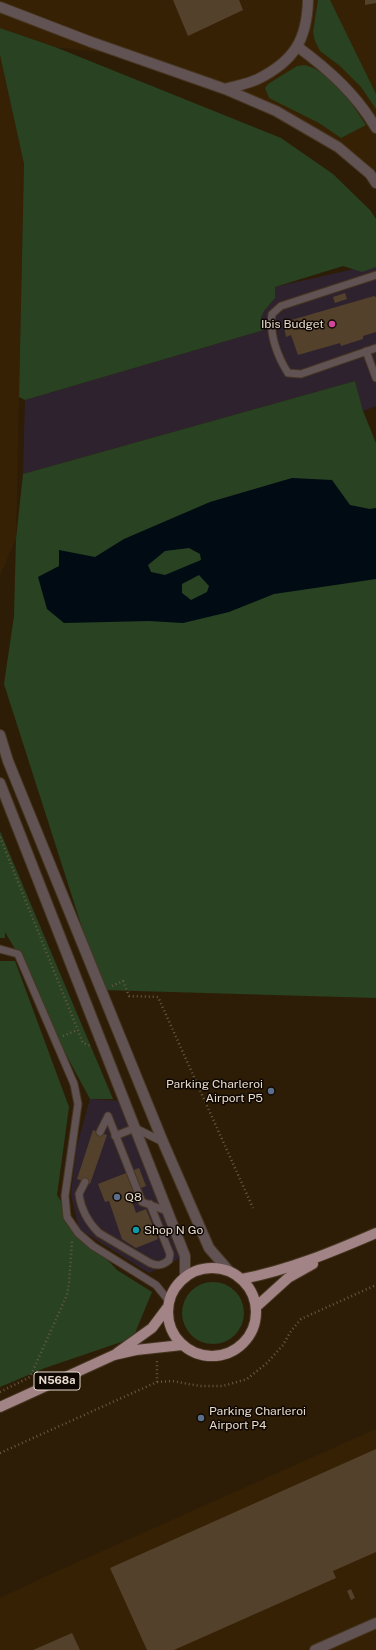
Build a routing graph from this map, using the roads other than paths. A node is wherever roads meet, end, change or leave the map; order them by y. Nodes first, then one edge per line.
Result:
1 (308, 0) edge
2 (0, 7) edge
3 (298, 47) junction
4 (225, 89) junction
5 (376, 128) edge
6 (376, 183) edge
7 (376, 275) edge
8 (376, 348) edge
9 (366, 351) junction
10 (376, 378) edge
11 (0, 735) edge
12 (0, 783) edge
13 (0, 949) edge
14 (134, 1128) junction
15 (100, 1132) dead end
16 (115, 1136) junction
17 (164, 1142) junction
18 (85, 1182) dead end
19 (150, 1204) junction
20 (167, 1211) junction
21 (376, 1233) edge
22 (332, 1252) junction
23 (229, 1271) junction
24 (185, 1276) junction
25 (242, 1279) junction
26 (168, 1304) junction
27 (256, 1307) junction
28 (182, 1345) junction
29 (114, 1355) junction
30 (0, 1407) edge
31 (376, 1623) edge
32 (315, 1650) edge

1 - 3 street
2 - 4 street
3 - 4 street
3 - 5 street
4 - 6 street
7 - 9 lane
8 - 9 lane
9 - 10 lane
11 - 17 street
12 - 14 street
13 - 26 lane
14 - 16 lane
14 - 17 lane
14 - 20 street
15 - 16 lane
16 - 19 lane
17 - 23 street
18 - 19 lane
19 - 20 lane
20 - 24 street
21 - 22 main road
22 - 25 main road
22 - 27 main road
23 - 24 main road, N568a
23 - 25 main road, N568a
24 - 26 main road, N568a
25 - 27 main road, N568a
26 - 28 main road
26 - 29 main road, N568a
27 - 28 main road, N568a
28 - 29 main road, N568a
29 - 30 main road, N568a
31 - 32 street

